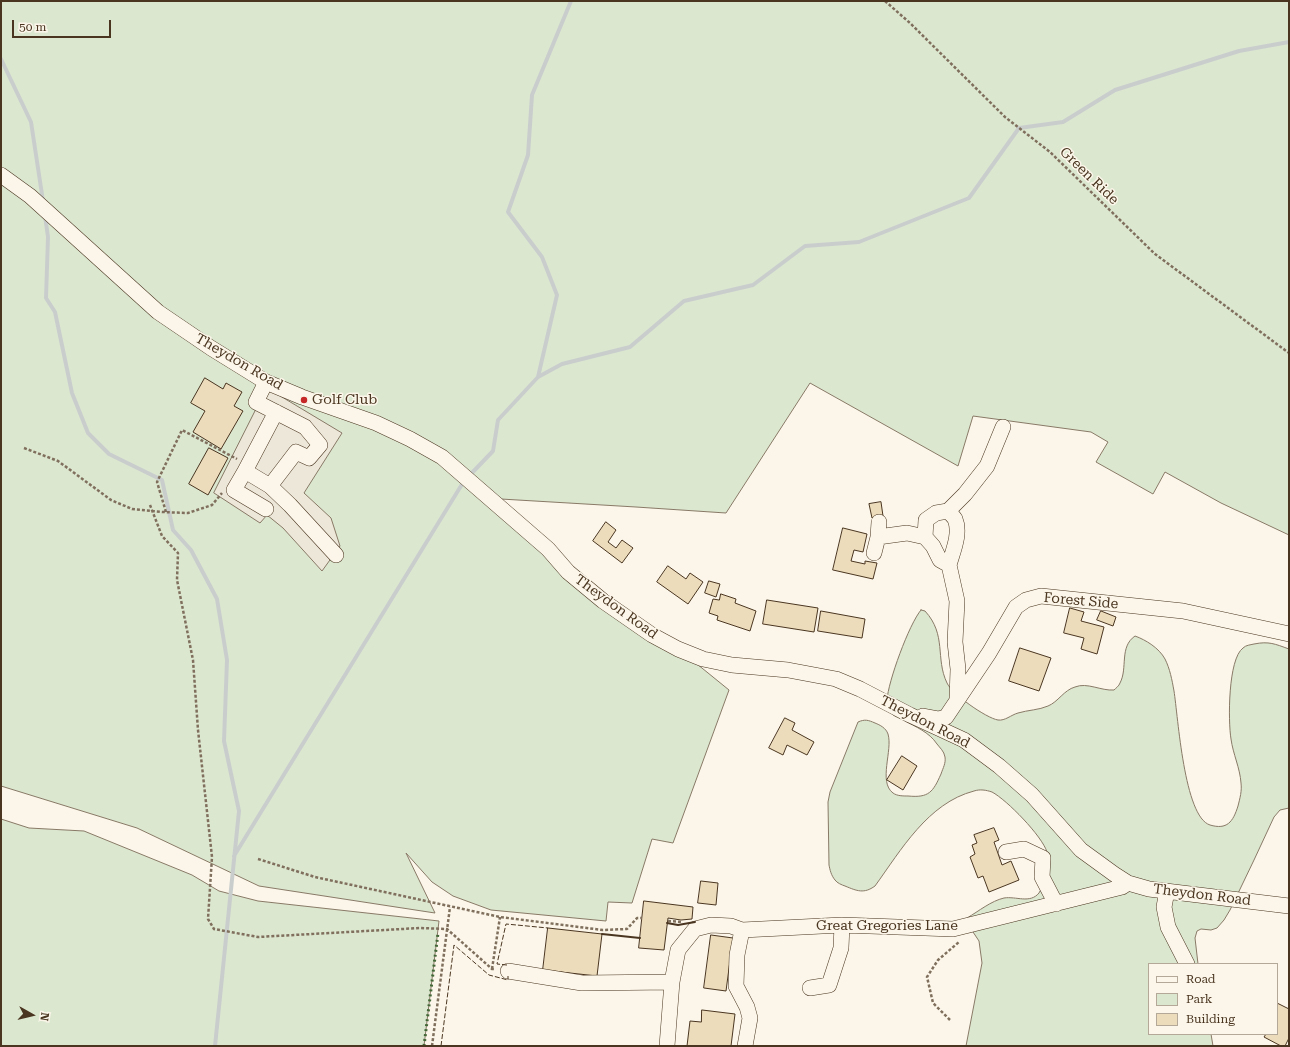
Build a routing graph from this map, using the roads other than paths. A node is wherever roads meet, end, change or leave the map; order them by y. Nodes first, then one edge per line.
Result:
1 (1, 175) edge
2 (266, 382) junction
3 (276, 412) junction
4 (1002, 427) dead end
5 (246, 468) junction
6 (270, 486) junction
7 (266, 509) dead end
8 (948, 511) junction
9 (879, 522) dead end
10 (925, 536) junction
11 (878, 537) junction
12 (874, 553) dead end
13 (336, 555) dead end
14 (949, 565) junction
15 (1289, 634) edge
16 (957, 700) junction
17 (910, 715) junction
18 (1006, 852) dead end
19 (1128, 883) junction
20 (1167, 891) junction
21 (1056, 904) junction
22 (1289, 906) edge
23 (842, 924) junction
24 (742, 930) junction
25 (1186, 963) edge
26 (508, 971) road end
27 (672, 982) junction
28 (810, 988) dead end
29 (667, 1046) edge
30 (745, 1046) edge

1 - 2 street, Theydon Road
2 - 3 street
2 - 17 street, Theydon Road
3 - 5 street
3 - 6 street
4 - 8 street
5 - 6 street
5 - 7 street
6 - 13 street
8 - 10 street
8 - 14 street
9 - 11 street
10 - 11 street
10 - 14 street
11 - 12 street
14 - 16 street
15 - 16 street, Forest Side
16 - 17 street, Forest Side
17 - 19 street, Theydon Road
18 - 21 street
19 - 20 street, Theydon Road
19 - 21 street, Great Gregories Lane
20 - 22 street, Theydon Road
20 - 25 street
21 - 23 street, Great Gregories Lane
23 - 24 street, Great Gregories Lane
23 - 28 street
24 - 27 street, Great Gregories Lane
24 - 30 street
26 - 27 street
27 - 29 street

